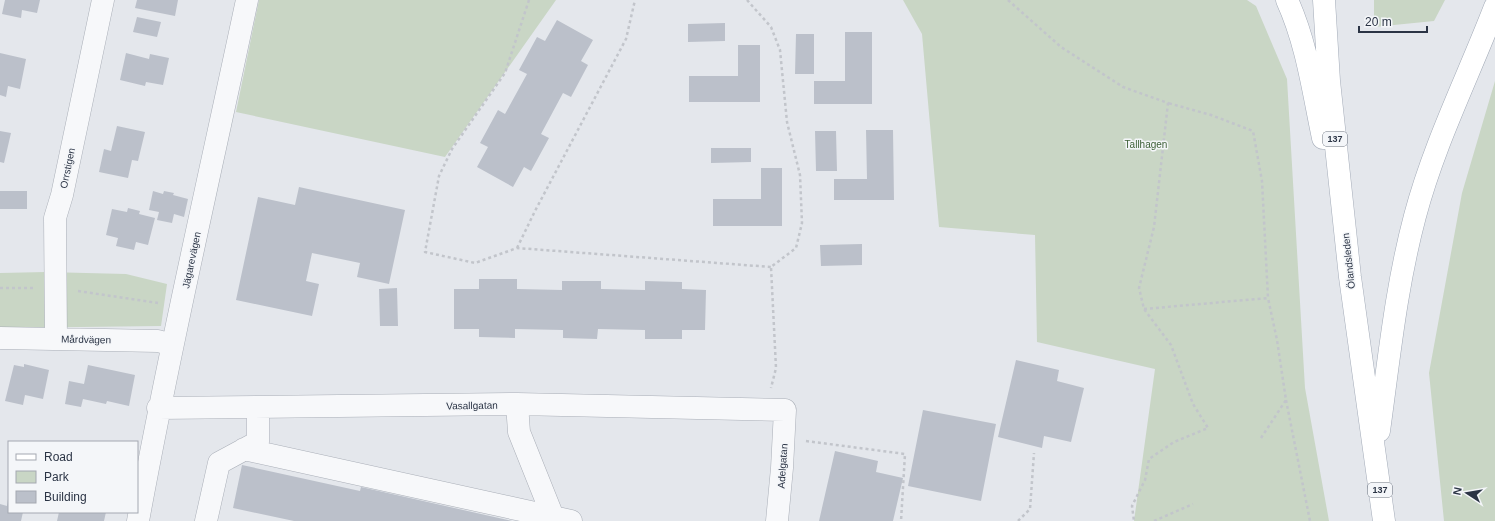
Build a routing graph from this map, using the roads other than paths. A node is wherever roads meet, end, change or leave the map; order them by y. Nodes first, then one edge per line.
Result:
1 (103, 0) edge
2 (247, 0) edge
3 (1287, 0) edge
4 (1324, 0) edge
5 (1495, 7) edge
6 (1350, 277) junction
7 (0, 338) edge
8 (56, 338) junction
9 (172, 344) junction
10 (517, 404) junction
11 (258, 407) junction
12 (158, 408) junction
13 (785, 410) joint
14 (244, 449) junction
15 (1375, 458) junction
16 (562, 519) edge
17 (138, 521) edge
18 (206, 521) edge
19 (777, 521) edge
20 (1384, 521) edge

1 - 8 street, Orrstigen
2 - 9 street, Jägarevägen
3 - 6 main road
4 - 6 main road, Ölandsleden / 137
5 - 15 main road
6 - 15 main road, Ölandsleden / 137
7 - 8 street, Mårdvägen
8 - 9 street, Mårdvägen
9 - 12 street, Jägarevägen
10 - 11 street, Vasallgatan
10 - 13 street, Vasallgatan
10 - 16 street
11 - 12 street, Vasallgatan
11 - 14 street
12 - 17 street, Jägarevägen
13 - 19 street, Adelgatan
14 - 16 street
14 - 18 street
15 - 20 main road, Ölandsleden / 137

